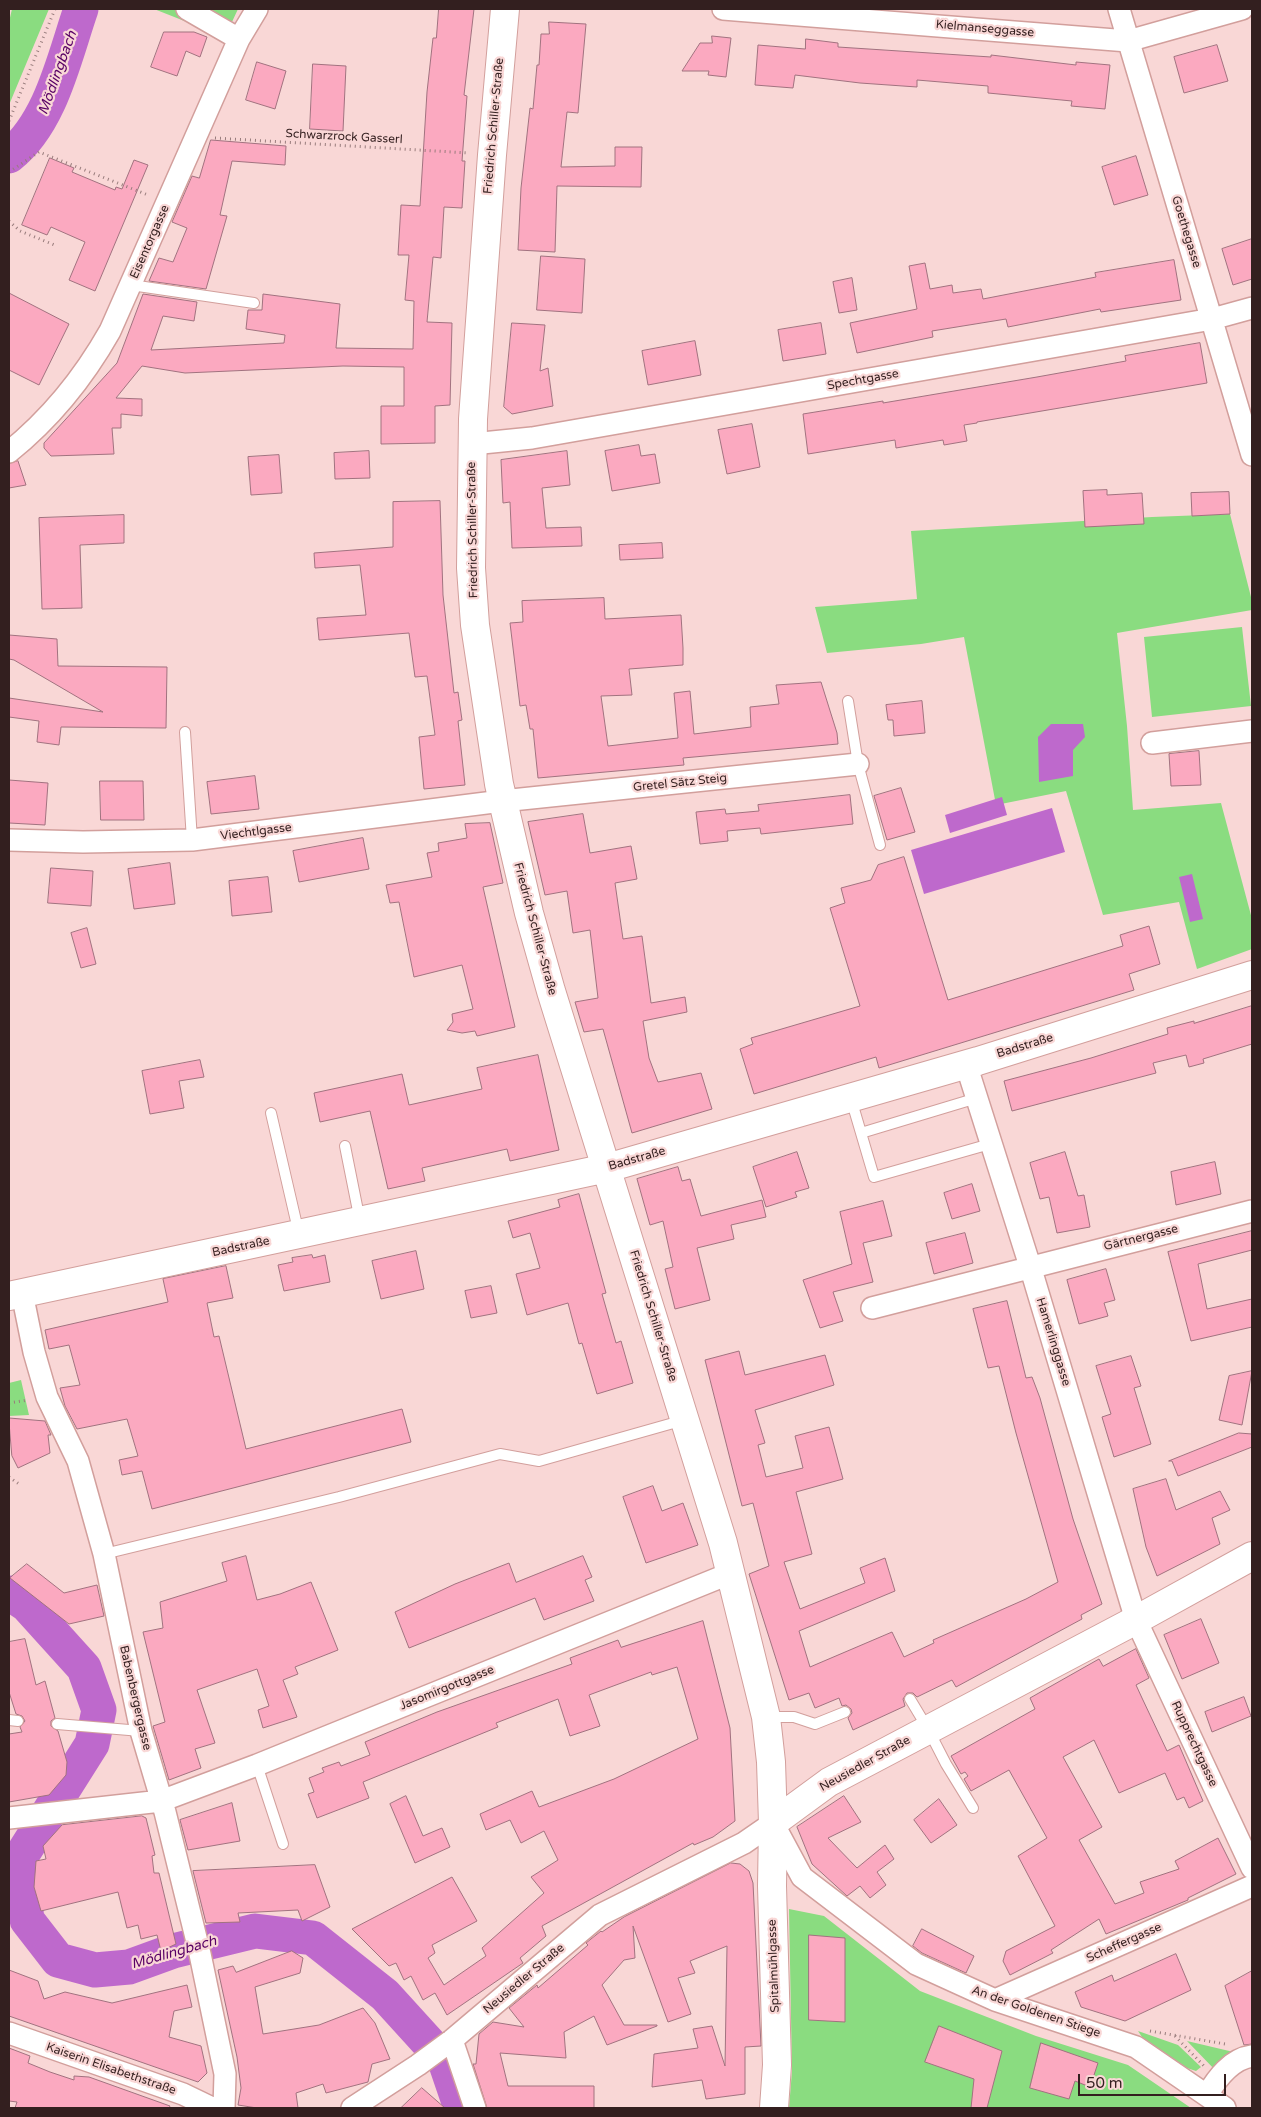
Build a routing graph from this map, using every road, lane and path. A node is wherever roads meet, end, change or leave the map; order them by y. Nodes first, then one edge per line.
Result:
1 (55, 9) edge
2 (187, 9) edge
3 (257, 9) edge
4 (504, 9) edge
5 (723, 9) edge
6 (1119, 9) edge
7 (1242, 9) edge
8 (238, 39) junction
9 (1128, 41) junction
10 (9, 121) edge
11 (195, 137) junction
12 (492, 155) junction
13 (9, 172) edge
14 (167, 203) junction
15 (9, 221) edge
16 (57, 246) dead end
17 (131, 285) junction
18 (254, 303) dead end
19 (1252, 308) edge
20 (1212, 320) junction
21 (472, 444) junction
22 (9, 452) edge
23 (1252, 455) edge
24 (848, 701) dead end
25 (1252, 731) edge
26 (185, 732) dead end
27 (1152, 743) dead end
28 (858, 764) junction
29 (502, 801) junction
30 (9, 840) edge
31 (192, 840) junction
32 (880, 845) dead end
33 (1252, 975) edge
34 (966, 1064) junction
35 (851, 1098) junction
36 (977, 1098) junction
37 (271, 1113) dead end
38 (861, 1133) junction
39 (990, 1144) junction
40 (345, 1146) dead end
41 (607, 1168) junction
42 (1252, 1211) edge
43 (360, 1222) junction
44 (299, 1235) junction
45 (1030, 1266) junction
46 (15, 1295) edge
47 (872, 1308) dead end
48 (685, 1420) junction
49 (9, 1477) edge
50 (19, 1484) dead end
51 (104, 1554) junction
52 (1252, 1556) edge
53 (731, 1572) junction
54 (1136, 1620) junction
55 (910, 1700) dead end
56 (845, 1712) dead end
57 (766, 1718) junction
58 (56, 1724) dead end
59 (928, 1729) junction
60 (140, 1732) junction
61 (257, 1765) junction
62 (163, 1806) junction
63 (973, 1808) dead end
64 (17, 1817) edge
65 (773, 1823) junction
66 (283, 1844) dead end
67 (1252, 1868) edge
68 (1252, 1886) edge
69 (995, 2000) junction
70 (1146, 2030) dead end
71 (9, 2033) edge
72 (1174, 2035) junction
73 (449, 2042) junction
74 (1231, 2045) dead end
75 (1252, 2056) edge
76 (1212, 2087) junction
77 (212, 2108) edge
78 (224, 2108) edge
79 (352, 2108) edge
80 (475, 2108) edge
81 (774, 2108) edge
82 (1225, 2108) edge

1 - 10 path
2 - 8 street
3 - 8 street, Eisentorgasse
4 - 12 main road, Friedrich Schiller-Straße
5 - 9 street, Kielmanseggasse
6 - 9 street, Goethegasse
7 - 9 street, Kielmanseggasse
8 - 11 street, Eisentorgasse
9 - 20 street, Goethegasse
11 - 12 path, Schwarzrock Gasserl
11 - 14 street, Eisentorgasse
12 - 21 main road, Friedrich Schiller-Straße
13 - 14 path
14 - 17 street, Eisentorgasse
15 - 16 path
17 - 18 lane
17 - 22 street, Eisentorgasse
19 - 20 street, Spechtgasse
20 - 21 street, Spechtgasse
20 - 23 street, Goethegasse
21 - 29 main road, Friedrich Schiller-Straße
24 - 28 lane
25 - 27 street
26 - 31 lane
28 - 29 street, Gretel Sätz Steig
28 - 32 lane
29 - 31 street, Viechtlgasse
29 - 41 main road, Friedrich Schiller-Straße
30 - 31 street, Viechtlgasse
33 - 34 main road, Badstraße
34 - 35 main road, Badstraße
34 - 36 street, Hamerlinggasse
35 - 38 lane
35 - 41 main road, Badstraße
36 - 38 lane
36 - 39 street, Hamerlinggasse
37 - 44 lane
38 - 39 lane
39 - 45 street, Hamerlinggasse
40 - 43 lane
41 - 43 main road, Badstraße
41 - 48 main road, Friedrich Schiller-Straße
42 - 45 street, Gärtnergasse
43 - 44 main road, Badstraße
44 - 46 main road, Badstraße
45 - 47 street, Gärtnergasse
45 - 54 street, Hamerlinggasse
46 - 51 street, Babenbergergasse
48 - 51 lane
48 - 53 main road, Friedrich Schiller-Straße
49 - 50 path
51 - 60 street, Babenbergergasse
52 - 54 main road, Neusiedler Straße
53 - 57 main road, Friedrich Schiller-Straße
53 - 61 street, Jasomirgottgasse
54 - 59 main road, Neusiedler Straße
54 - 67 street, Rupprechtgasse
55 - 59 lane
56 - 57 lane
57 - 65 main road, Friedrich Schiller-Straße
58 - 60 lane
59 - 63 lane
59 - 65 main road, Neusiedler Straße
60 - 62 street, Babenbergergasse
61 - 62 street, Jasomirgottgasse
61 - 66 lane
62 - 64 street, Jasomirgottgasse
62 - 78 street, Babenbergergasse
65 - 69 street, An der Goldenen Stiege
65 - 73 street, Neusiedler Straße
65 - 81 main road, Spitalmühlgasse
68 - 69 street, Scheffergasse
69 - 76 street, An der Goldenen Stiege
70 - 72 path
71 - 77 street, Kaiserin Elisabethstraße
72 - 74 path
72 - 76 path
73 - 79 street, Neusiedler Straße
73 - 80 street
75 - 76 street
76 - 82 street, An der Goldenen Stiege

